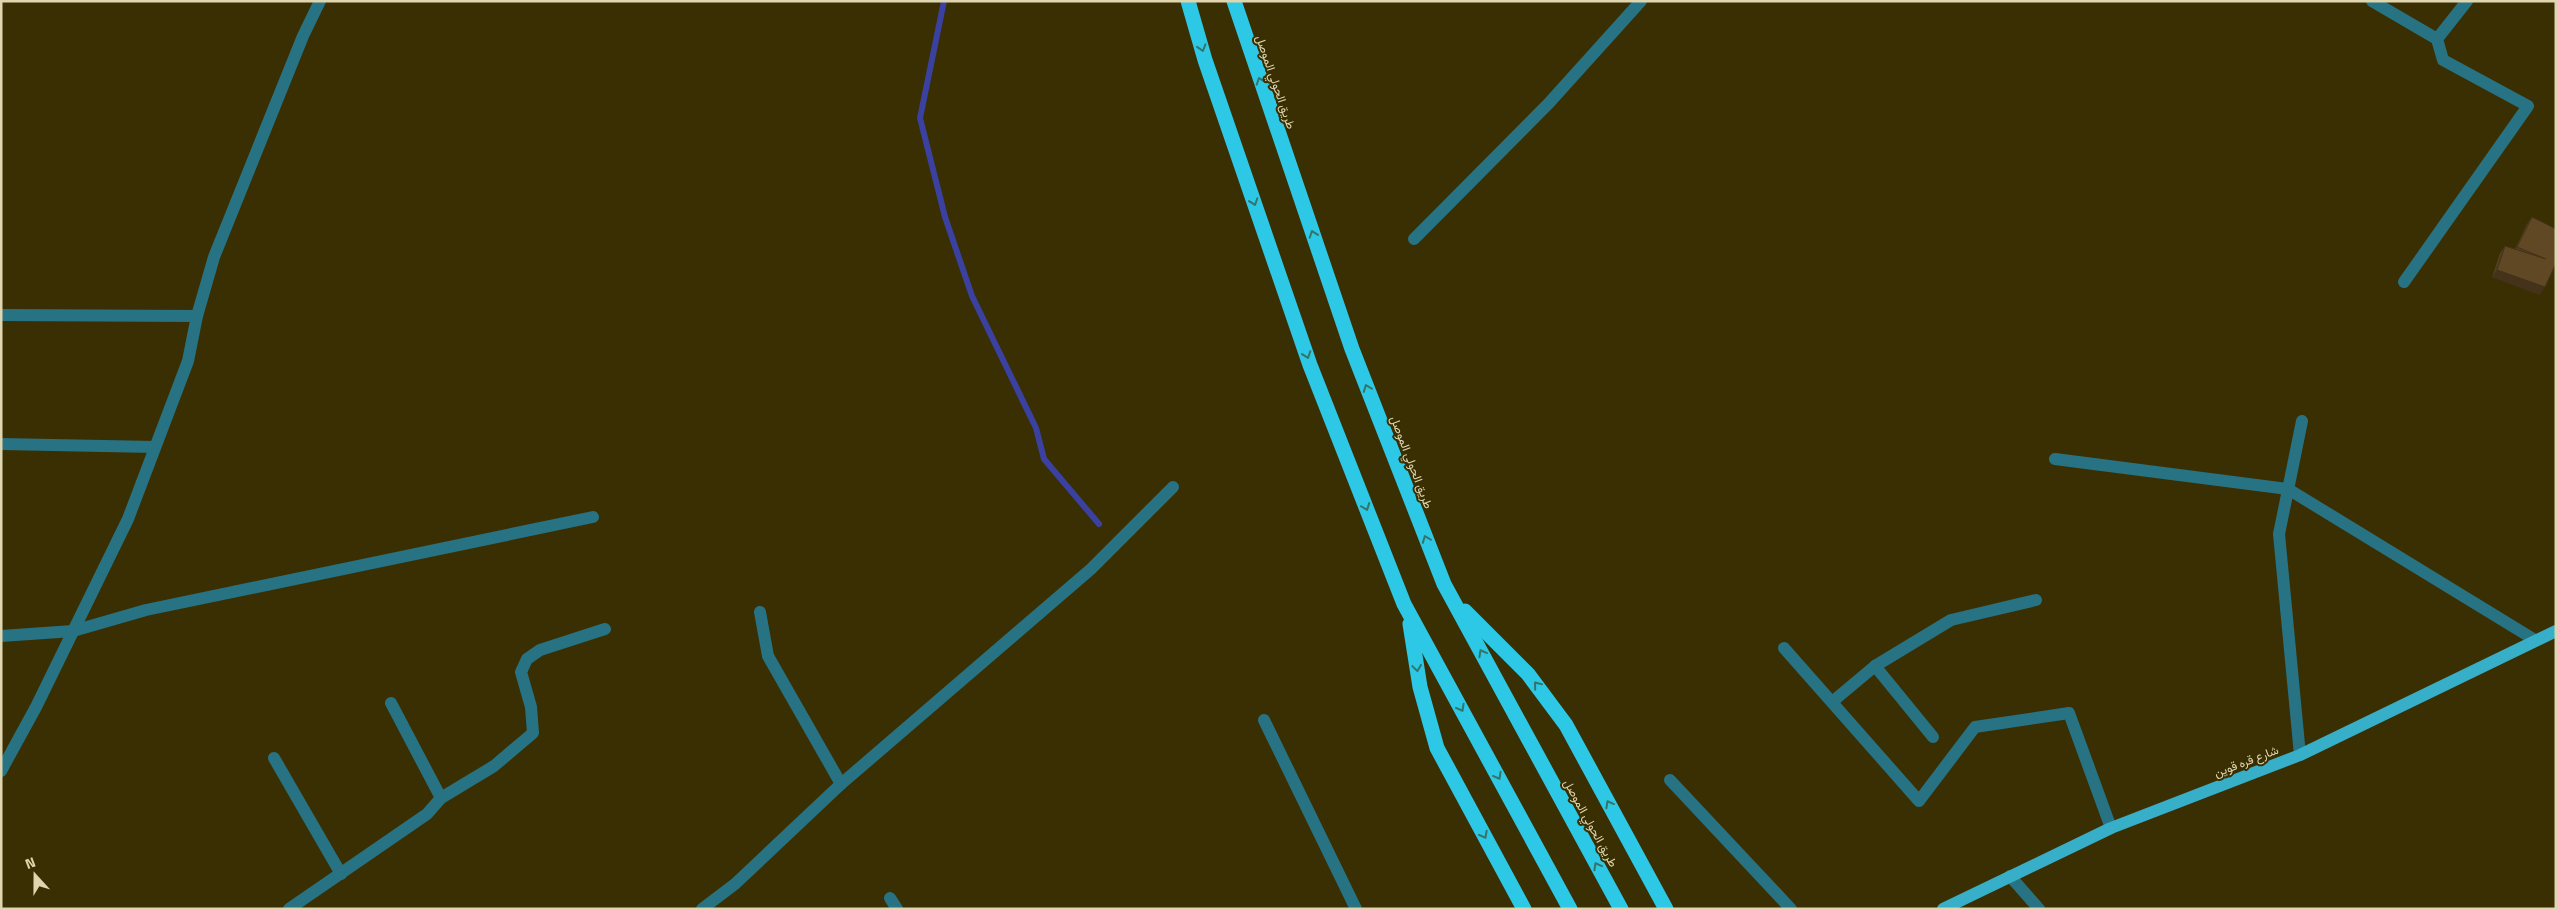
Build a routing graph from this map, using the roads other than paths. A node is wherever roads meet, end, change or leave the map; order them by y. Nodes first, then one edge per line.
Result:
1 (320, 1) edge
2 (1188, 1) edge
3 (1234, 1) edge
4 (1641, 1) edge
5 (2372, 1) edge
6 (2467, 1) edge
7 (2438, 39) junction
8 (1414, 239) dead end
9 (2404, 282) dead end
10 (1, 315) edge
11 (197, 316) junction
12 (2302, 421) dead end
13 (1, 444) edge
14 (155, 447) junction
15 (2055, 459) dead end
16 (1173, 487) dead end
17 (2288, 489) junction
18 (593, 517) dead end
19 (1444, 584) junction
20 (2036, 600) dead end
21 (1404, 604) junction
22 (760, 612) dead end
23 (605, 629) dead end
24 (2556, 630) edge
25 (73, 631) junction
26 (1, 636) edge
27 (2535, 640) junction
28 (1784, 648) dead end
29 (1875, 666) junction
30 (1832, 702) junction
31 (391, 703) dead end
32 (1264, 720) dead end
33 (1933, 738) dead end
34 (2300, 755) junction
35 (274, 758) dead end
36 (3, 764) edge
37 (1670, 780) dead end
38 (841, 784) junction
39 (441, 798) junction
40 (2110, 828) junction
41 (340, 874) junction
42 (2010, 876) junction
43 (290, 909) edge
44 (702, 909) edge
45 (1356, 909) edge
46 (1524, 909) edge
47 (1570, 909) edge
48 (1621, 909) edge
49 (1666, 909) edge
50 (1791, 909) edge
51 (1943, 909) edge
52 (2039, 909) edge

1 - 11 street
2 -> 21 highway
19 -> 3 highway, طريق الحولي الموصل
4 - 8 street
5 - 7 street
6 - 7 street
7 - 9 street
10 - 11 street
11 - 14 street
12 - 17 street
13 - 14 street
14 - 25 street
15 - 17 street
16 - 38 street
17 - 27 street
17 - 34 street
18 - 25 street
48 -> 19 highway, طريق الحولي الموصل
49 -> 19 highway
20 - 29 street
21 -> 46 highway
21 -> 47 highway
22 - 38 street
23 - 39 street
24 - 27 main road, شارع قره قوين
25 - 26 street
25 - 36 street
27 - 34 main road, شارع قره قوين
28 - 30 street
29 - 30 street
29 - 33 street
30 - 40 street
31 - 39 street
32 - 45 street
34 - 40 main road, شارع قره قوين
35 - 41 street
37 - 50 street
38 - 44 street
39 - 41 street
40 - 42 main road, شارع قره قوين
41 - 43 street
42 - 51 main road, شارع قره قوين
42 - 52 street

